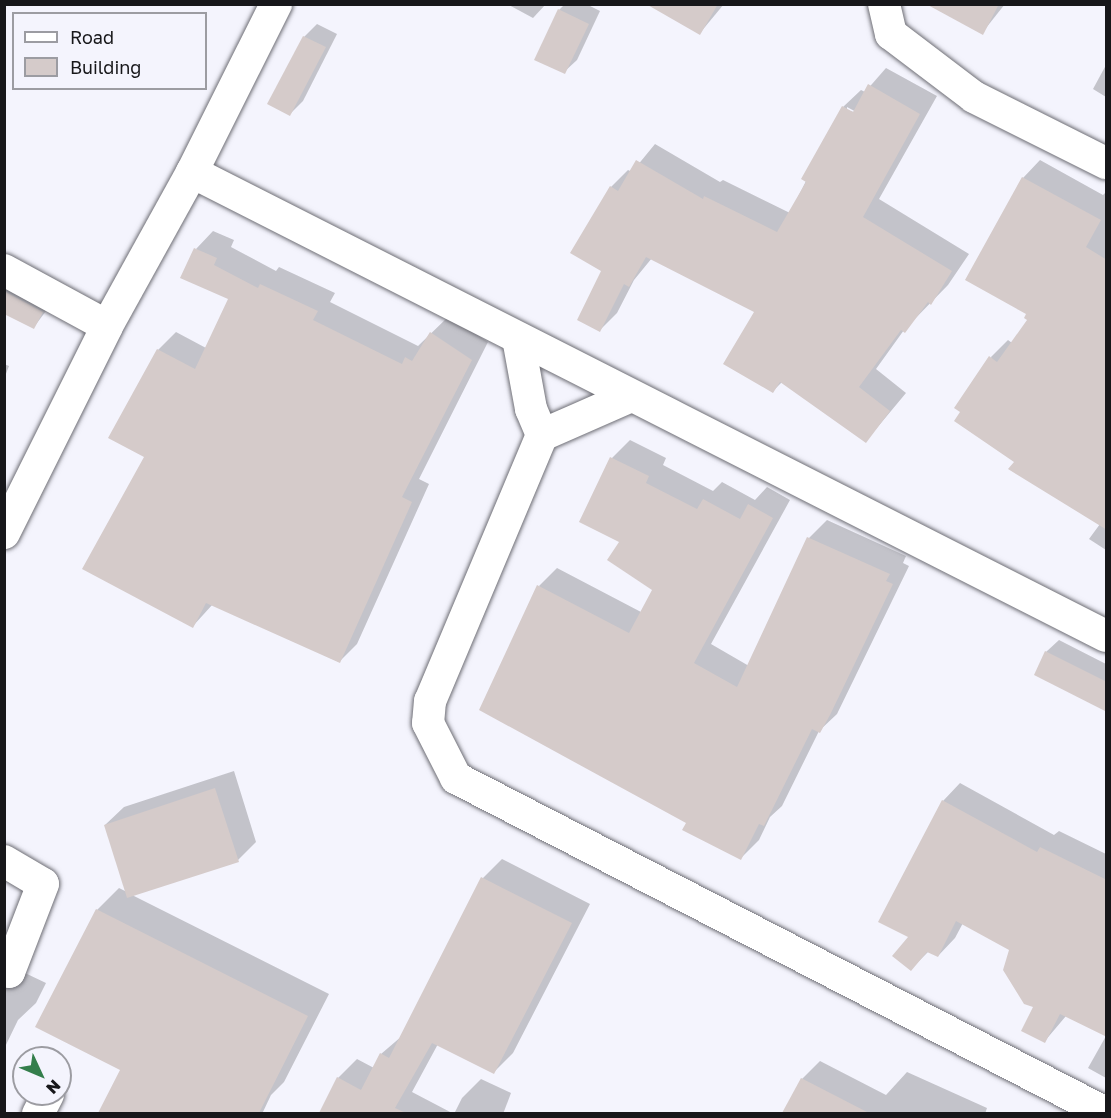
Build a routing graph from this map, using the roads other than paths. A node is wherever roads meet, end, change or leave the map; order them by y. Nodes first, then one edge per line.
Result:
1 (276, 4) edge
2 (884, 4) edge
3 (1107, 163) edge
4 (192, 172) junction
5 (4, 270) edge
6 (106, 326) junction
7 (518, 338) junction
8 (631, 396) junction
9 (542, 435) junction
10 (4, 533) edge
11 (1107, 636) edge
12 (4, 861) edge
13 (4, 970) edge
14 (1107, 1113) edge

1 - 4 street
2 - 3 street
4 - 6 street
4 - 7 street
5 - 6 street
6 - 10 street
7 - 8 street
7 - 9 street
8 - 9 street
8 - 11 street
9 - 14 street
12 - 13 street

